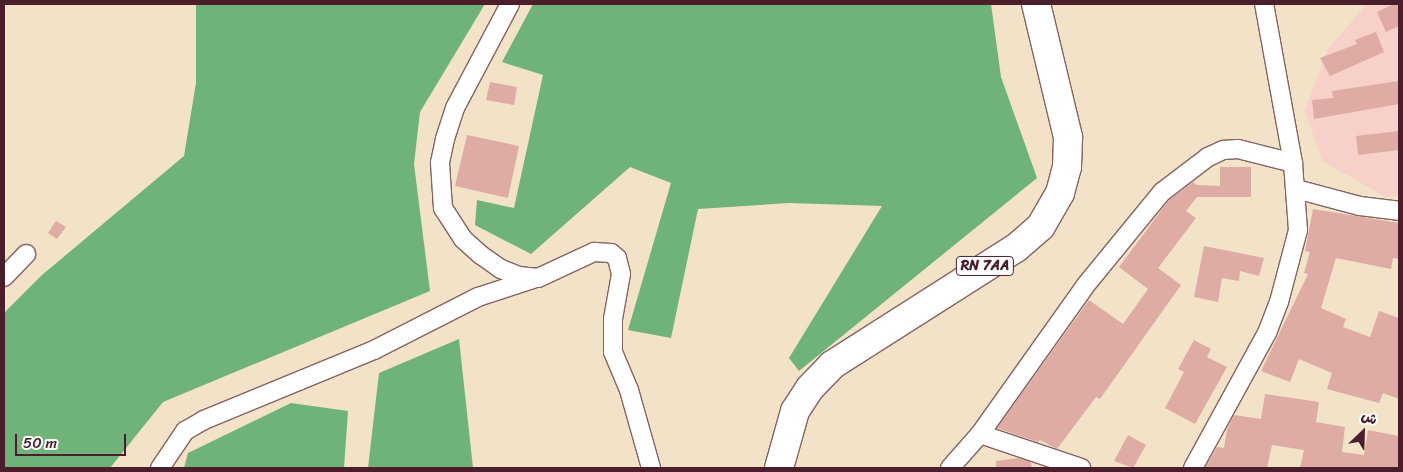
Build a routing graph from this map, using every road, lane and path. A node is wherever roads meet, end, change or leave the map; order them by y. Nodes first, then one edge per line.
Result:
1 (510, 4) edge
2 (1036, 4) edge
3 (1264, 4) edge
4 (1293, 163) junction
5 (1296, 189) junction
6 (1399, 211) edge
7 (26, 254) dead end
8 (4, 277) edge
9 (538, 278) junction
10 (980, 434) junction
11 (1047, 462) edge
12 (160, 468) edge
13 (651, 468) edge
14 (779, 468) edge
15 (950, 468) edge
16 (1081, 468) edge
17 (1193, 468) edge

1 - 9 street
2 - 14 main road, RN 7AA
3 - 4 street
4 - 5 street
4 - 10 street
5 - 6 street
5 - 17 street
7 - 8 street
9 - 12 street
9 - 13 street
10 - 11 street
10 - 15 street
11 - 16 street

